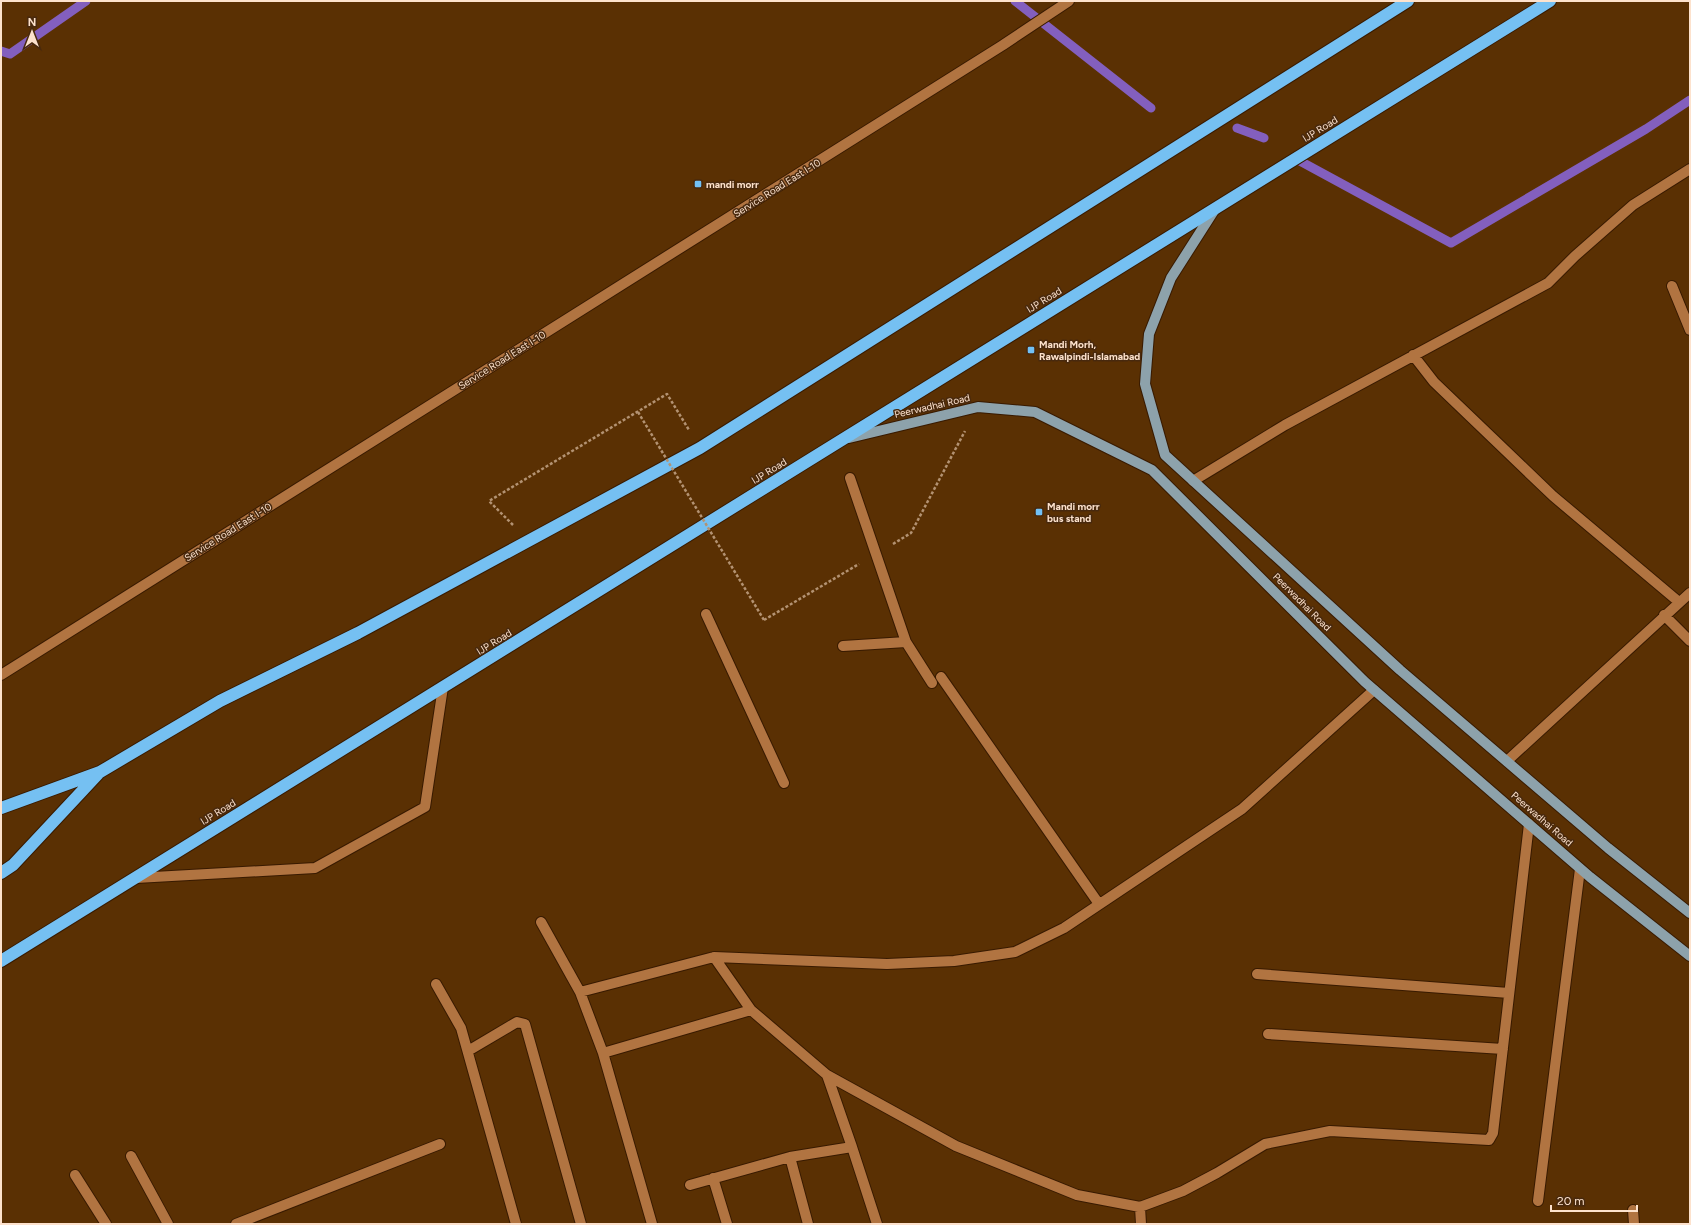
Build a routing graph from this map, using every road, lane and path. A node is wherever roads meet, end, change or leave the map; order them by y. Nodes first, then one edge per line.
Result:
1 (1069, 1) edge
2 (1408, 1) edge
3 (1550, 1) edge
4 (1690, 168) edge
5 (1216, 207) junction
6 (1672, 286) dead end
7 (1690, 330) edge
8 (1412, 355) junction
9 (978, 407) junction
10 (638, 412) junction
11 (843, 439) junction
12 (700, 448) junction
13 (850, 478) dead end
14 (1193, 481) junction
15 (528, 540) junction
16 (891, 545) dead end
17 (864, 560) dead end
18 (1690, 592) edge
19 (1679, 602) junction
20 (706, 614) dead end
21 (1664, 616) junction
22 (1690, 641) edge
23 (906, 642) junction
24 (843, 646) dead end
25 (1, 675) edge
26 (941, 677) dead end
27 (932, 683) dead end
28 (443, 687) junction
29 (1374, 690) junction
30 (1507, 762) junction
31 (100, 772) junction
32 (784, 783) dead end
33 (1, 808) edge
34 (1529, 824) junction
35 (1580, 869) junction
36 (1, 872) edge
37 (136, 878) junction
38 (1099, 904) junction
39 (1690, 913) edge
40 (541, 922) dead end
41 (1690, 956) edge
42 (714, 957) junction
43 (1, 961) edge
44 (1257, 974) dead end
45 (436, 984) dead end
46 (580, 992) junction
47 (1509, 993) junction
48 (751, 1010) junction
49 (1268, 1034) dead end
50 (1503, 1049) junction
51 (468, 1052) junction
52 (603, 1053) junction
53 (827, 1075) junction
54 (440, 1144) dead end
55 (852, 1147) junction
56 (131, 1156) dead end
57 (790, 1157) junction
58 (75, 1174) dead end
59 (713, 1178) junction
60 (690, 1185) dead end
61 (1538, 1201) dead end
62 (1140, 1207) junction
63 (1633, 1210) dead end
64 (106, 1224) edge
65 (168, 1224) edge
66 (236, 1224) edge
67 (516, 1224) edge
68 (582, 1224) edge
69 (652, 1224) edge
70 (727, 1224) edge
71 (808, 1224) edge
72 (877, 1224) edge
73 (1141, 1224) edge
74 (1634, 1224) edge

1 - 25 street, Service Road East I-10
2 - 12 highway
3 - 5 highway, IJP Road
4 - 8 street
5 - 11 highway, IJP Road
5 - 14 main road
6 - 7 street
8 - 14 street
8 - 19 street
9 - 11 main road, Peerwadhai Road
9 - 16 path
9 - 29 main road, Peerwadhai Road
10 - 12 path
10 - 15 path
10 - 17 path, bridge
11 - 28 highway, IJP Road
12 - 15 highway
13 - 23 street
14 - 30 main road
15 - 31 highway
18 - 19 street
19 - 21 street
20 - 32 street
21 - 22 street
21 - 30 street
23 - 24 street
23 - 27 street
26 - 38 street
28 - 37 highway, IJP Road
28 - 37 street
29 - 34 main road, Peerwadhai Road
29 - 38 street
30 - 39 main road
31 - 33 highway
31 - 36 highway
34 - 35 main road, Peerwadhai Road
34 - 47 street
35 - 41 main road, Peerwadhai Road
35 - 61 street
37 - 43 highway, IJP Road
38 - 42 street
40 - 46 street
42 - 46 street
42 - 48 street
44 - 47 street
45 - 51 street
46 - 52 street
47 - 50 street
48 - 52 street
48 - 53 street
49 - 50 street
50 - 62 street
51 - 67 street
51 - 68 street
52 - 69 street
53 - 55 street
53 - 62 street
54 - 66 street
55 - 57 street
55 - 72 street
56 - 65 street
57 - 59 street
57 - 71 street
58 - 64 street
59 - 60 street
59 - 70 street
62 - 73 street
63 - 74 street

